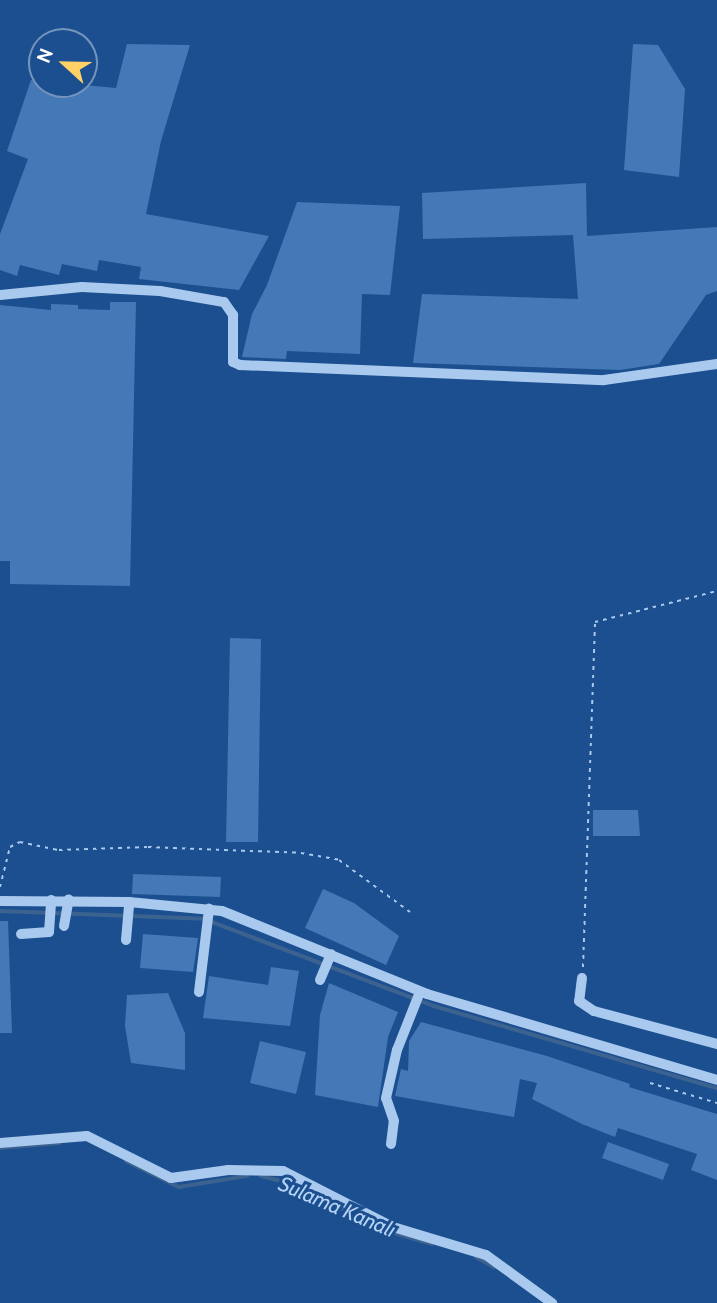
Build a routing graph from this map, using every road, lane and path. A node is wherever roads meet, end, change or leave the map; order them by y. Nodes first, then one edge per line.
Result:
1 (0, 295) edge
2 (717, 364) edge
3 (717, 592) edge
4 (0, 887) edge
5 (0, 901) edge
6 (69, 902) junction
7 (51, 906) junction
8 (128, 910) junction
9 (410, 912) dead end
10 (208, 918) junction
11 (66, 922) dead end
12 (21, 934) dead end
13 (126, 940) dead end
14 (330, 956) junction
15 (322, 976) dead end
16 (582, 978) joint
17 (200, 992) dead end
18 (418, 997) junction
19 (717, 1044) edge
20 (717, 1080) edge
21 (650, 1083) dead end
22 (717, 1103) edge
23 (0, 1143) edge
24 (391, 1144) dead end
25 (552, 1303) edge

1 - 2 street
3 - 16 path
4 - 9 path
5 - 7 street
6 - 7 street
6 - 8 street
6 - 11 street
7 - 12 street
8 - 10 street
8 - 13 street
10 - 14 street
10 - 17 street
14 - 15 street
14 - 18 street
16 - 19 street
18 - 20 street
18 - 24 street
21 - 22 path
23 - 25 street

